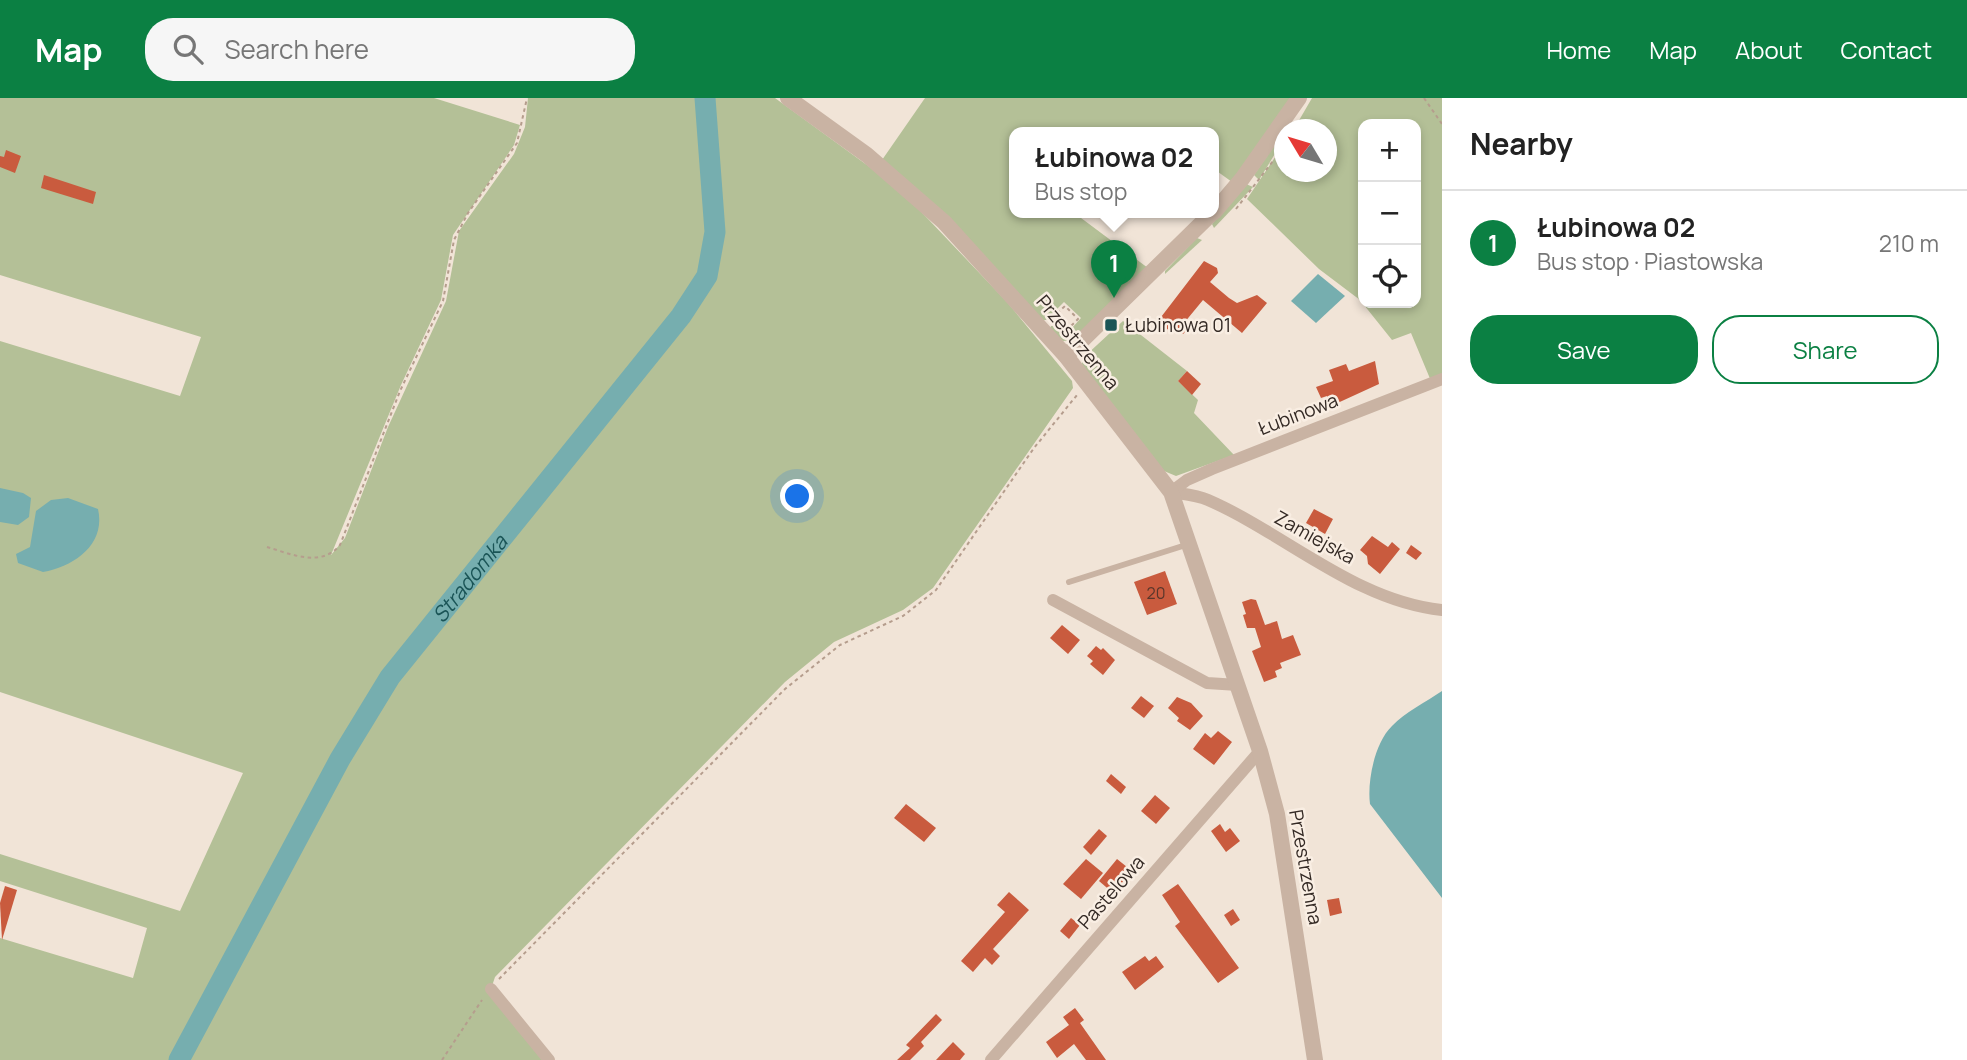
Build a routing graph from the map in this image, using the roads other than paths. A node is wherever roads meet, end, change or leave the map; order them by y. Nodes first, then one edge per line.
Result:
1 (788, 98) edge
2 (1299, 98) edge
3 (1219, 206) edge
4 (1208, 218) edge
5 (1066, 356) junction
6 (1442, 379) edge
7 (1171, 492) junction
8 (1191, 543) junction
9 (1069, 583) dead end
10 (1053, 600) dead end
11 (1442, 610) edge
12 (1238, 685) junction
13 (1260, 751) junction
14 (491, 989) road end
15 (549, 1060) edge
16 (991, 1060) edge
17 (1315, 1060) edge

1 - 5 street, Przestrzenna
2 - 3 street
4 - 5 street
5 - 7 street, Przestrzenna
6 - 7 street, Łubinowa
7 - 8 street, Przestrzenna
7 - 11 street, Zamiejska
8 - 9 lane
8 - 12 street, Przestrzenna
10 - 12 street
12 - 13 street, Przestrzenna
13 - 16 street, Pastelowa
13 - 17 street, Przestrzenna
14 - 15 street

